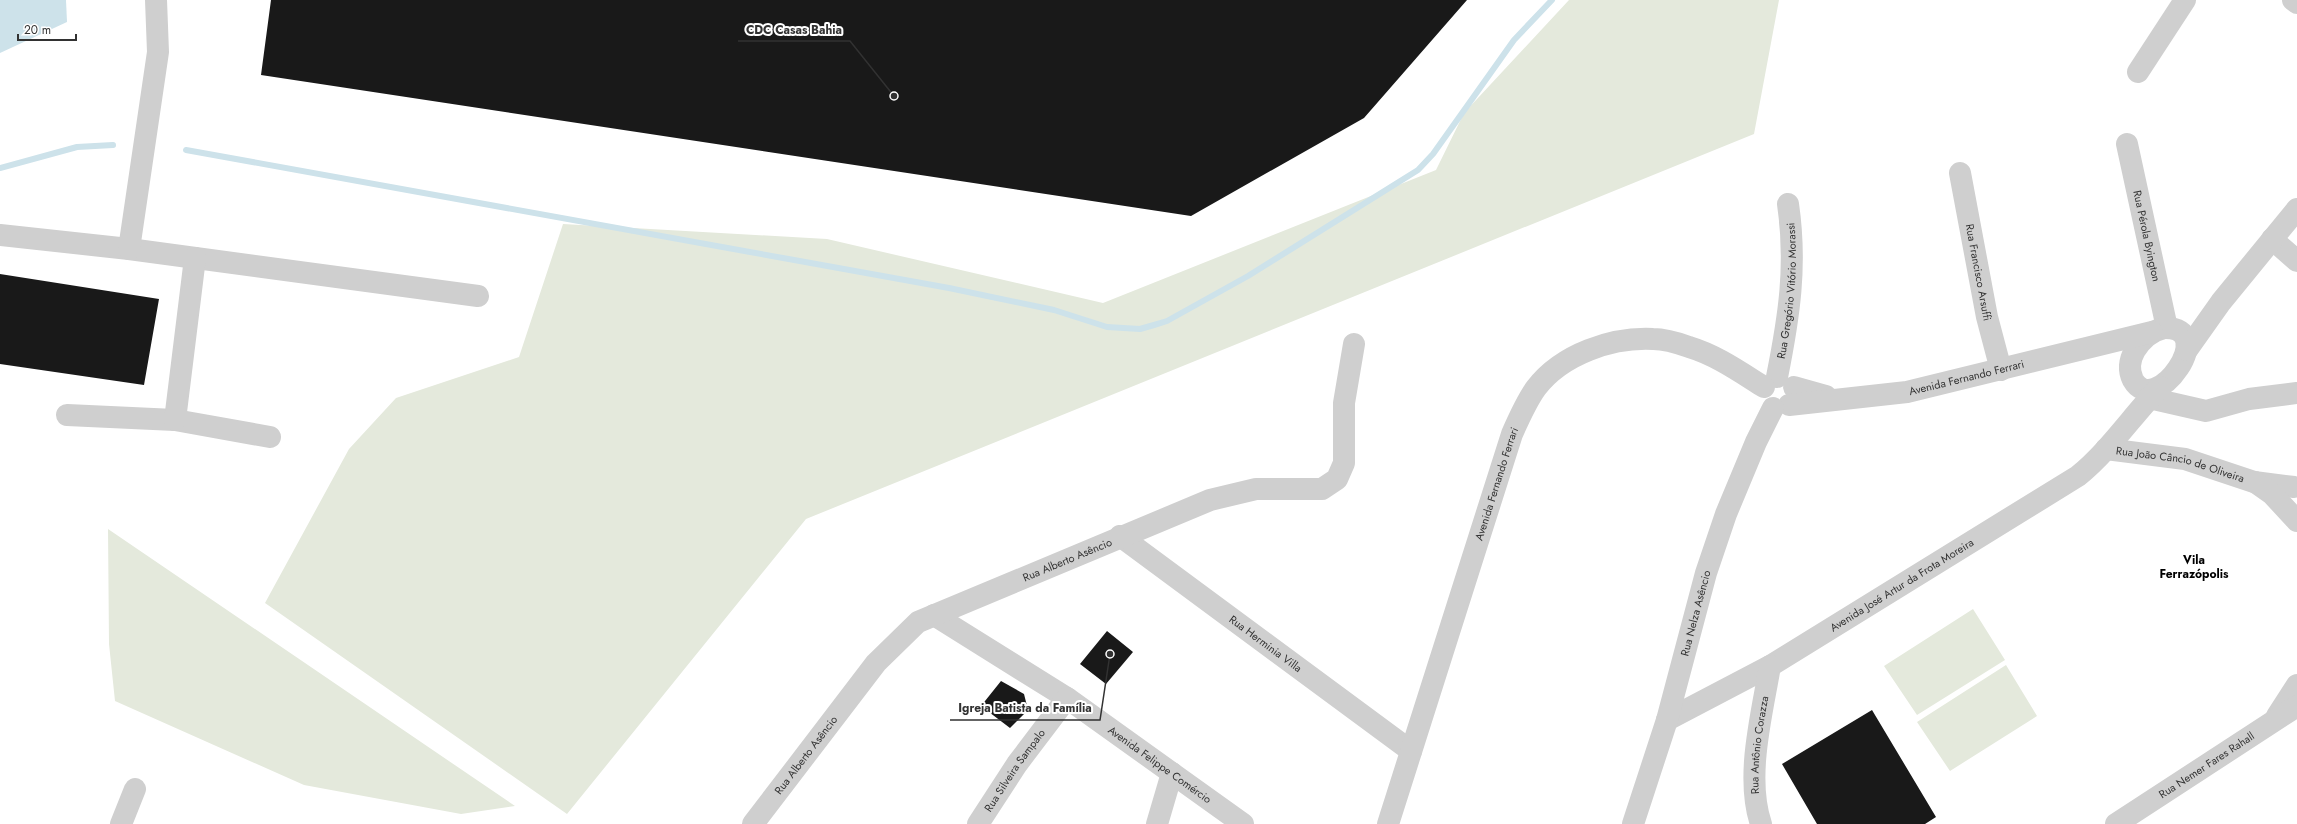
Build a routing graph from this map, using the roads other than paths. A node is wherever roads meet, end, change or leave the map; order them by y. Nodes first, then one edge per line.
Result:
1 (156, 0) edge
2 (2185, 0) edge
3 (2293, 0) edge
4 (2297, 3) edge
5 (2138, 72) dead end
6 (2127, 144) dead end
7 (1960, 173) dead end
8 (1788, 204) dead end
9 (2297, 209) edge
10 (0, 235) edge
11 (2272, 240) junction
12 (129, 249) junction
13 (195, 258) junction
14 (2297, 261) edge
15 (478, 296) dead end
16 (2221, 302) junction
17 (2164, 329) junction
18 (1354, 344) dead end
19 (2088, 349) junction
20 (2187, 350) junction
21 (2001, 370) junction
22 (2132, 377) junction
23 (1779, 393) junction
24 (2154, 393) junction
25 (2297, 393) edge
26 (67, 415) dead end
27 (175, 420) junction
28 (2121, 430) junction
29 (270, 437) dead end
30 (2106, 449) junction
31 (2254, 482) junction
32 (2296, 485) edge
33 (2292, 515) edge
34 (1120, 536) junction
35 (934, 615) junction
36 (1770, 666) junction
37 (2297, 685) edge
38 (1067, 698) junction
39 (2297, 706) edge
40 (1667, 720) junction
41 (2273, 721) junction
42 (1411, 751) junction
43 (1172, 773) junction
44 (134, 789) dead end
45 (121, 824) edge
46 (753, 824) edge
47 (978, 824) edge
48 (1157, 824) edge
49 (1243, 824) edge
50 (1388, 824) edge
51 (1633, 824) edge
52 (1761, 824) edge
53 (2116, 824) edge

1 - 12 street
2 - 5 street
3 - 4 street
6 - 17 street, Rua Pérola Byington
7 - 21 street, Rua Francisco Arsuffi
8 - 23 street, Rua Gregório Vitório Morassi
9 - 11 street
10 - 12 street
11 - 14 street
11 - 16 street
12 - 13 street
13 - 15 street
13 - 27 street
16 - 17 street
16 - 20 street
17 - 19 street, Avenida Fernando Ferrari
17 - 20 street
17 - 22 street
18 - 34 street, Rua Alberto Asêncio
19 - 21 street, Avenida Fernando Ferrari
19 - 22 street
20 - 24 street
21 - 23 street, Avenida Fernando Ferrari
22 - 24 street
22 - 28 street, Avenida José Artur da Frota Moreira
23 - 40 street, Rua Nelza Asêncio
23 - 42 street, Avenida Fernando Ferrari
24 - 25 street
24 - 28 street, Avenida José Artur da Frota Moreira
26 - 27 street
27 - 29 street
28 - 30 street, Avenida José Artur da Frota Moreira
30 - 31 street, Rua João Câncio de Oliveira
30 - 36 street, Avenida José Artur da Frota Moreira
31 - 32 street, Rua João Câncio de Oliveira
31 - 33 street, Rua João Câncio de Oliveira
32 - 33 street
34 - 35 street, Rua Alberto Asêncio
34 - 42 street, Rua Herminia Villa
35 - 38 street, Avenida Felippe Comércio
35 - 46 street, Rua Alberto Asêncio
36 - 40 street, Avenida José Artur da Frota Moreira
36 - 52 street, Rua Antônio Corazza
37 - 41 street
38 - 43 street, Avenida Felippe Comércio
38 - 47 street, Rua Silveira Sampalo
39 - 41 street, Rua Nemer Fares Rahall
40 - 51 street, Rua Nelza Asêncio
41 - 53 street, Rua Nemer Fares Rahall
42 - 50 street, Avenida Fernando Ferrari
43 - 48 street
43 - 49 street, Avenida Felippe Comércio
44 - 45 street

